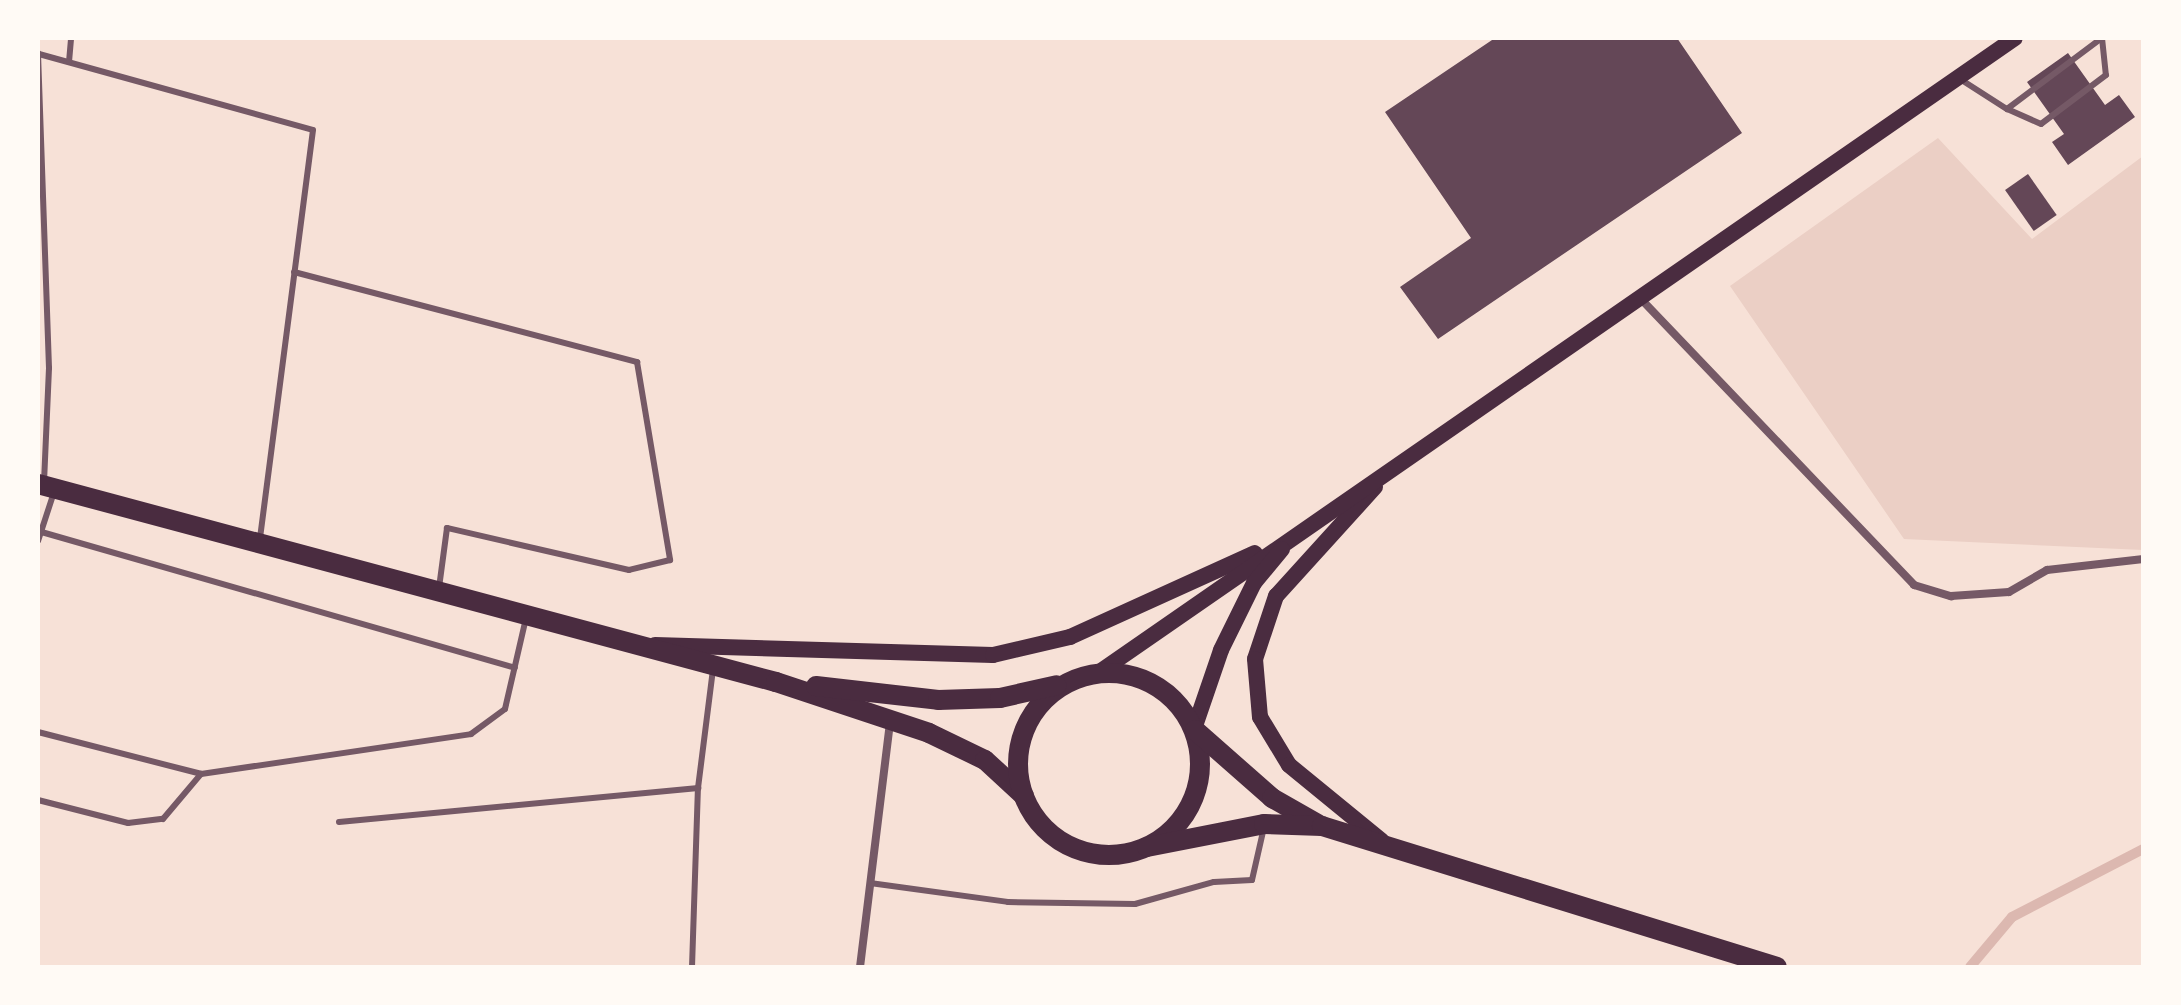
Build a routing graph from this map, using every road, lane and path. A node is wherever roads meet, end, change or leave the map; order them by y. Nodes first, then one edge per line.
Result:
1 (71, 38) edge
2 (2015, 38) edge
3 (2102, 38) edge
4 (38, 53) edge
5 (69, 62) junction
6 (1960, 79) junction
7 (2007, 109) junction
8 (294, 272) junction
9 (1640, 298) junction
10 (1392, 469) junction
11 (45, 486) edge
12 (40, 531) edge
13 (1296, 533) junction
14 (38, 541) edge
15 (259, 543) junction
16 (2143, 559) edge
17 (438, 591) junction
18 (527, 615) junction
19 (639, 645) junction
20 (714, 665) junction
21 (515, 668) junction
22 (1098, 673) junction
23 (776, 682) junction
24 (1066, 683) junction
25 (890, 720) junction
26 (1194, 729) junction
27 (38, 732) edge
28 (201, 774) junction
29 (698, 788) junction
30 (1024, 796) junction
31 (38, 800) edge
32 (339, 822) dead end
33 (1264, 824) junction
34 (1322, 826) junction
35 (1387, 845) junction
36 (1147, 847) junction
37 (870, 883) junction
38 (692, 967) edge
39 (860, 967) edge
40 (1777, 967) edge

1 - 5 lane
2 - 6 main road
3 - 7 lane
3 - 7 lane
4 - 5 lane
4 - 11 lane
5 - 8 lane
6 - 7 lane
6 - 9 main road
8 - 15 lane
8 - 17 lane
9 - 10 main road
9 - 16 street
10 - 13 main road
10 - 35 main road
11 - 12 lane
11 - 15 main road
12 - 14 lane
12 - 21 lane
13 - 19 main road
13 - 22 main road
13 - 26 main road
15 - 17 main road
17 - 18 main road
18 - 19 main road
18 - 21 lane
19 - 20 main road
20 - 23 main road
20 - 29 lane
21 - 28 lane
22 - 24 main road
22 - 26 main road
23 - 24 main road
23 - 25 main road
24 - 30 main road
25 - 30 main road
25 - 37 street
26 - 34 main road
26 - 36 main road
27 - 28 lane
28 - 31 lane
29 - 32 lane
29 - 38 lane
30 - 36 main road
33 - 34 main road
33 - 36 main road
33 - 37 lane
34 - 35 main road
35 - 40 main road
37 - 39 street

